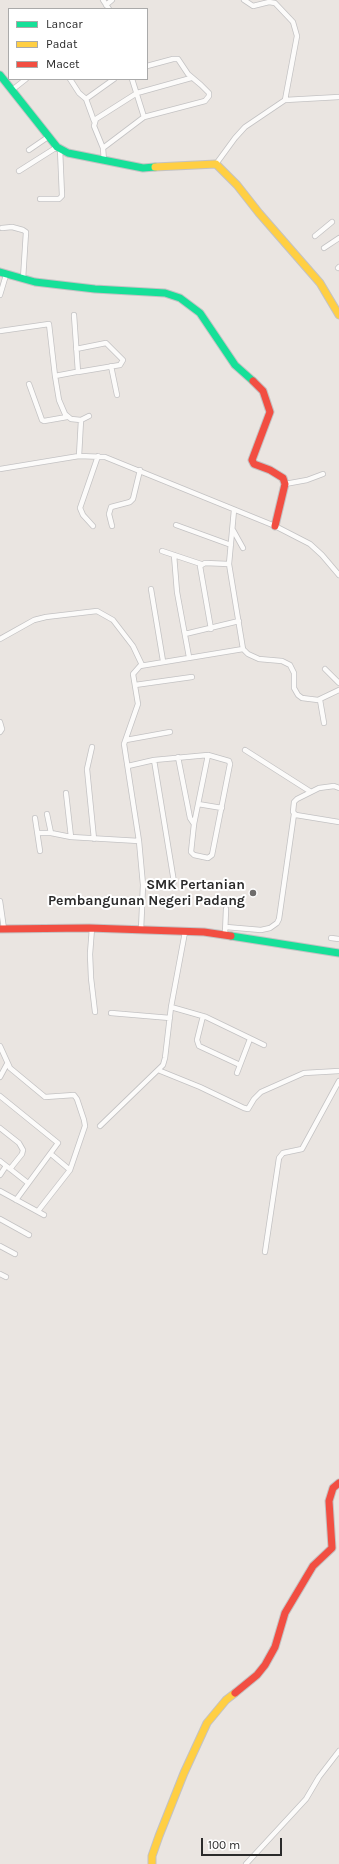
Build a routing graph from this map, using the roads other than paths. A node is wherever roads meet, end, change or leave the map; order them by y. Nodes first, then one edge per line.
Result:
1 (103, 0) edge
2 (112, 0) edge
3 (244, 0) edge
4 (108, 7) edge
5 (148, 66) edge
6 (0, 76) edge
7 (191, 78) junction
8 (25, 80) edge
9 (71, 80) edge
10 (112, 80) edge
11 (132, 80) edge
12 (12, 90) junction
13 (137, 93) junction
14 (339, 97) edge
15 (86, 99) junction
16 (285, 100) junction
17 (144, 117) junction
18 (94, 121) junction
19 (48, 137) junction
20 (59, 148) junction
21 (103, 148) junction
22 (29, 150) dead end
23 (104, 161) junction
24 (216, 164) junction
25 (19, 171) dead end
26 (40, 199) dead end
27 (332, 222) dead end
28 (2, 228) dead end
29 (314, 236) dead end
30 (339, 238) edge
31 (324, 248) dead end
32 (3, 273) edge
33 (23, 279) junction
34 (0, 295) edge
35 (74, 315) dead end
36 (339, 315) edge
37 (0, 331) edge
38 (76, 349) junction
39 (111, 366) junction
40 (78, 372) junction
41 (55, 376) junction
42 (29, 384) dead end
43 (118, 395) dead end
44 (89, 416) dead end
45 (67, 417) junction
46 (81, 420) junction
47 (79, 456) junction
48 (98, 456) junction
49 (0, 469) edge
50 (140, 470) junction
51 (323, 474) dead end
52 (285, 484) junction
53 (234, 510) junction
54 (176, 525) dead end
55 (93, 526) dead end
56 (112, 526) dead end
57 (275, 526) junction
58 (232, 530) junction
59 (231, 545) junction
60 (243, 548) dead end
61 (162, 551) dead end
62 (174, 555) junction
63 (201, 564) junction
64 (229, 564) junction
65 (339, 575) edge
66 (151, 589) dead end
67 (239, 621) junction
68 (210, 628) junction
69 (185, 634) junction
70 (0, 639) edge
71 (243, 650) junction
72 (189, 657) junction
73 (163, 661) junction
74 (142, 665) junction
75 (325, 669) dead end
76 (192, 677) dead end
77 (339, 683) edge
78 (135, 685) junction
79 (339, 690) edge
80 (320, 700) junction
81 (0, 722) edge
82 (324, 723) dead end
83 (0, 732) edge
84 (170, 732) dead end
85 (126, 740) junction
86 (92, 747) dead end
87 (245, 750) dead end
88 (208, 755) junction
89 (178, 757) junction
90 (154, 760) junction
91 (128, 766) junction
92 (339, 788) edge
93 (311, 792) junction
94 (66, 793) dead end
95 (198, 804) junction
96 (222, 808) junction
97 (47, 814) dead end
98 (294, 814) junction
99 (35, 818) dead end
100 (339, 822) edge
101 (194, 824) junction
102 (51, 833) junction
103 (38, 834) junction
104 (71, 837) junction
105 (94, 838) junction
106 (139, 842) junction
107 (40, 851) dead end
108 (143, 886) junction
109 (0, 901) edge
110 (226, 909) dead end
111 (226, 927) junction
112 (92, 928) junction
113 (2, 929) edge
114 (141, 930) junction
115 (185, 932) junction
116 (225, 934) junction
117 (331, 938) dead end
118 (339, 939) edge
119 (339, 953) edge
120 (171, 1007) junction
121 (95, 1012) dead end
122 (111, 1013) dead end
123 (203, 1016) junction
124 (170, 1018) junction
125 (250, 1039) junction
126 (264, 1045) dead end
127 (0, 1046) edge
128 (7, 1064) junction
129 (240, 1065) junction
130 (158, 1070) junction
131 (339, 1071) edge
132 (237, 1073) dead end
133 (0, 1077) edge
134 (339, 1081) edge
135 (0, 1096) edge
136 (100, 1126) dead end
137 (0, 1128) edge
138 (51, 1154) junction
139 (0, 1161) edge
140 (8, 1167) junction
141 (70, 1170) junction
142 (0, 1175) edge
143 (28, 1183) junction
144 (0, 1191) edge
145 (16, 1200) junction
146 (38, 1211) junction
147 (44, 1215) dead end
148 (0, 1219) edge
149 (29, 1235) dead end
150 (0, 1246) edge
151 (265, 1252) dead end
152 (15, 1254) dead end
153 (0, 1274) edge
154 (6, 1277) dead end
155 (339, 1483) edge
156 (335, 1547) edge
157 (339, 1751) edge
158 (152, 1864) edge
159 (246, 1864) edge

1 - 4 street
2 - 4 street
3 - 16 street
5 - 7 street
6 - 12 street
7 - 13 street
7 - 17 street
8 - 12 street
9 - 15 street
10 - 15 street
11 - 13 street
12 - 19 street
13 - 17 street
13 - 18 street
14 - 16 street
15 - 18 street
16 - 24 street
17 - 21 street
18 - 21 street
19 - 20 street
19 - 22 street
20 - 23 street
20 - 25 street
20 - 26 street
21 - 23 street
23 - 24 street
24 - 36 street
27 - 29 street
28 - 33 street
30 - 31 street
32 - 33 street
32 - 34 street
33 - 52 street
35 - 38 street
37 - 41 street
38 - 39 street
38 - 40 street
39 - 40 street
39 - 43 street
40 - 41 street
41 - 45 street
42 - 45 street
44 - 46 street
45 - 46 street
46 - 47 street
47 - 48 street
47 - 49 street
48 - 50 street
48 - 55 street
50 - 53 street
50 - 56 street
51 - 52 street
52 - 57 street
53 - 57 street
53 - 58 street
54 - 59 street
57 - 65 street
58 - 59 street
58 - 60 street
59 - 64 street
61 - 62 street
62 - 63 street
62 - 69 street
63 - 64 street
63 - 68 street
64 - 67 street
66 - 73 street
67 - 68 street
67 - 71 street
68 - 69 street
69 - 72 street
70 - 74 street
71 - 72 street
71 - 80 street
72 - 73 street
73 - 74 street
74 - 78 street
75 - 77 street
76 - 78 street
78 - 85 street
79 - 80 street
80 - 82 street
81 - 83 street
84 - 85 street
85 - 91 street
86 - 105 street
87 - 93 street
88 - 89 street
88 - 95 street
88 - 96 street
89 - 90 street
89 - 101 street
90 - 91 street
90 - 108 street
91 - 106 street
92 - 93 street
93 - 98 street
94 - 104 street
95 - 96 street
95 - 101 street
96 - 101 street
97 - 102 street
98 - 100 street
98 - 111 street
99 - 103 street
102 - 103 street
102 - 104 street
103 - 107 street
104 - 105 street
105 - 106 street
106 - 108 street
108 - 114 street
109 - 113 street
110 - 111 street
111 - 116 street
112 - 113 street
112 - 114 street
112 - 121 street
114 - 115 street
115 - 116 street
115 - 120 street
116 - 119 street
117 - 118 street
120 - 123 street
120 - 124 street
122 - 124 street
123 - 125 street
123 - 129 street
124 - 130 street
125 - 126 street
125 - 129 street
127 - 128 street
128 - 133 street
128 - 141 street
129 - 132 street
130 - 131 street
130 - 136 street
134 - 151 street
135 - 138 street
137 - 140 street
138 - 141 street
138 - 143 street
139 - 140 street
140 - 142 street
140 - 143 street
141 - 146 street
143 - 145 street
144 - 145 street
145 - 146 street
146 - 147 street
148 - 149 street
150 - 152 street
153 - 154 street
155 - 156 street
156 - 158 street
157 - 159 street

